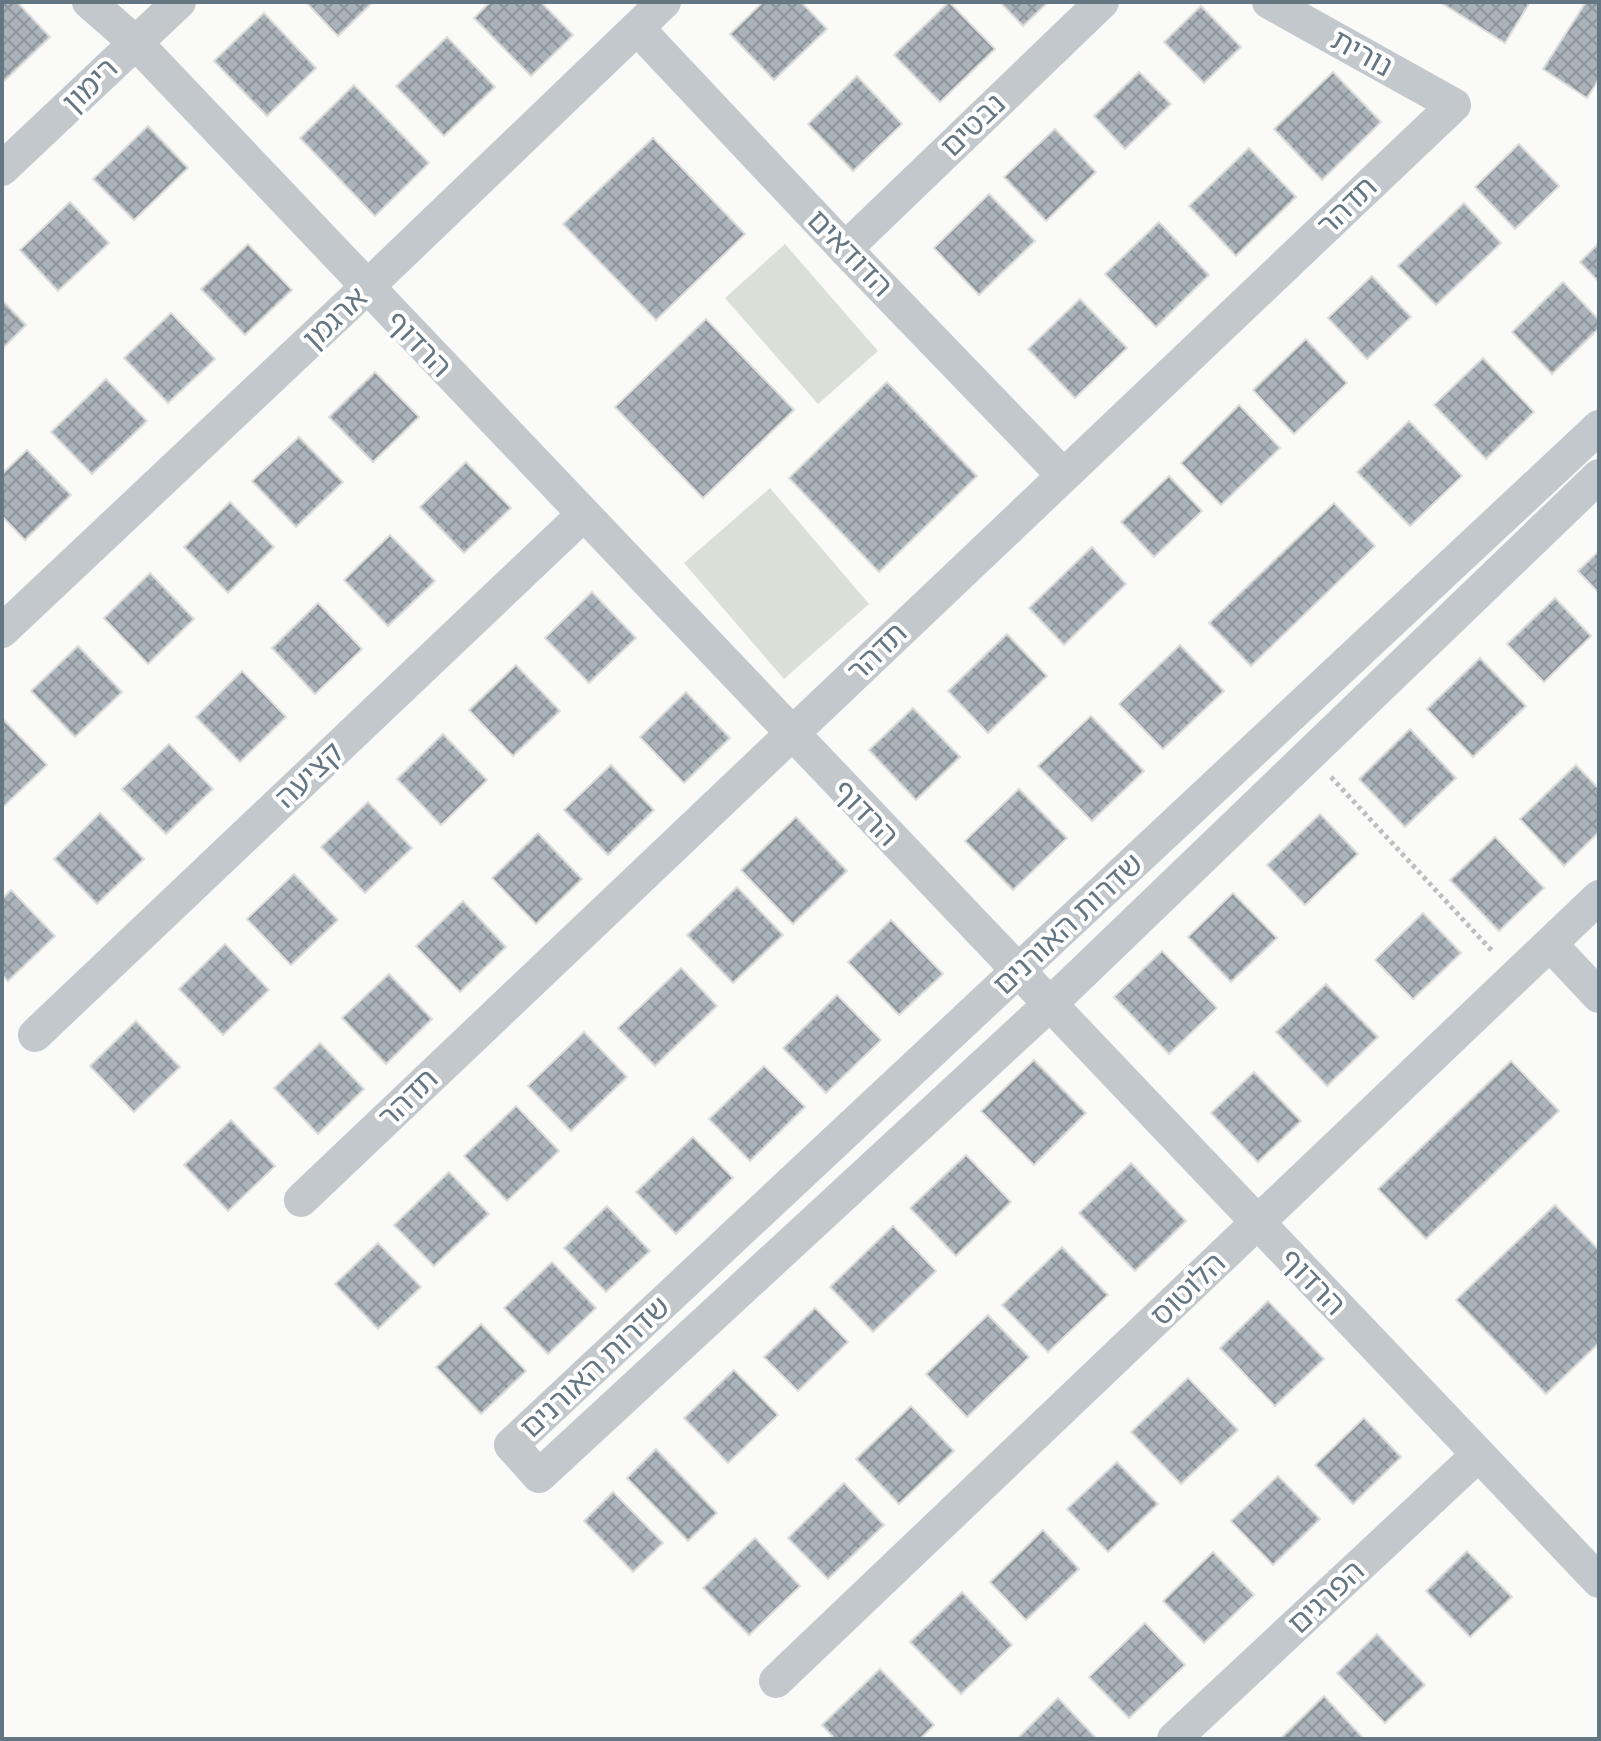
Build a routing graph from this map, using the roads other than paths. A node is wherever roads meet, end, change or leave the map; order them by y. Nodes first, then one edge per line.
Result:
1 (89, 2) edge
2 (179, 2) edge
3 (664, 2) edge
4 (1102, 2) edge
5 (1269, 2) edge
6 (638, 29) junction
7 (135, 42) junction
8 (1454, 105) joint
9 (2, 169) edge
10 (845, 249) junction
11 (366, 288) junction
12 (1599, 427) edge
13 (1063, 475) junction
14 (1599, 476) edge
15 (583, 515) junction
16 (2, 631) edge
17 (791, 734) junction
18 (1599, 897) edge
19 (1550, 944) junction
20 (1018, 972) junction
21 (1599, 996) edge
22 (1049, 1005) junction
23 (35, 1035) dead end
24 (301, 1200) dead end
25 (1257, 1223) junction
26 (1478, 1455) junction
27 (1599, 1581) edge
28 (776, 1681) dead end
29 (1174, 1739) edge

1 - 7 street, הרדוף
2 - 7 street, רימון
3 - 6 street, ארגמן
4 - 10 street, נבטים
5 - 8 street, נורית
6 - 10 street, הדודאים
6 - 11 street, ארגמן
7 - 9 street, רימון
7 - 11 street, הרדוף
8 - 13 street, תדהר
10 - 13 street, הדודאים
11 - 15 street, הרדוף
11 - 16 street, ארגמן
12 - 20 street, שדרות האורנים
13 - 17 street, תדהר
14 - 22 street, שדרות האורנים
15 - 17 street, הרדוף
15 - 23 street, קציעה
17 - 20 street, הרדוף
17 - 24 street, תדהר
18 - 19 street, הלוטוס
19 - 21 street
19 - 25 street, הלוטוס
20 - 22 street, הרדוף
20 - 22 street, שדרות האורנים
22 - 25 street, הרדוף
25 - 26 street, הרדוף
25 - 28 street, הלוטוס
26 - 27 street, הרדוף
26 - 29 street, הפרגים

